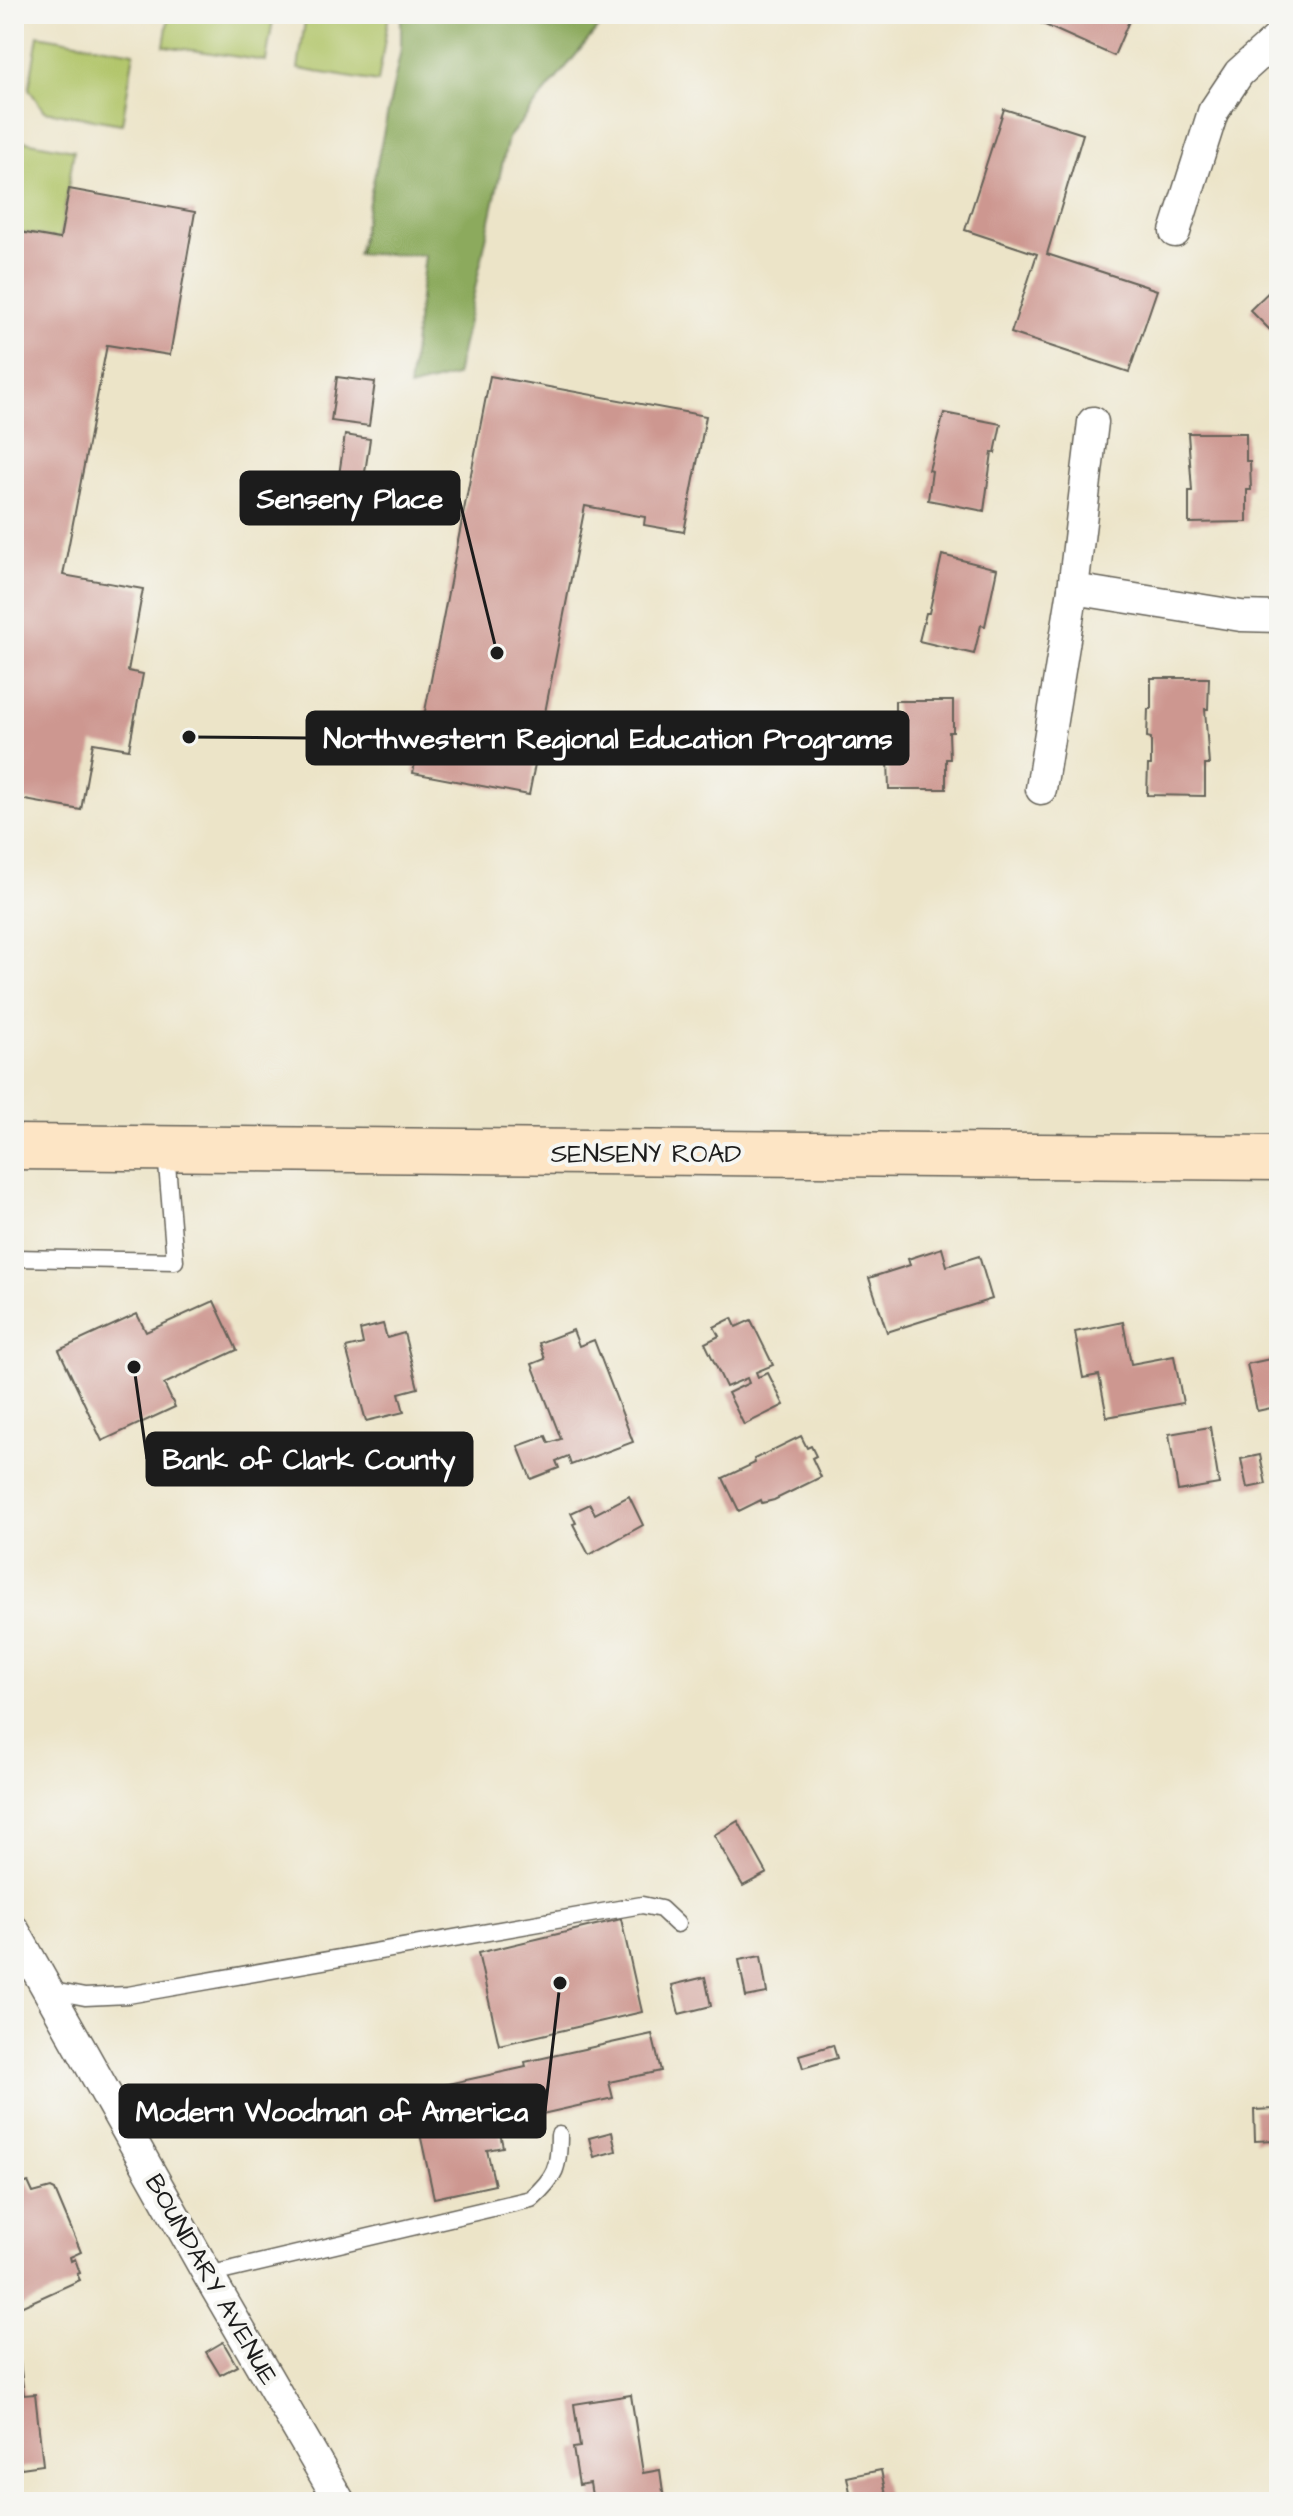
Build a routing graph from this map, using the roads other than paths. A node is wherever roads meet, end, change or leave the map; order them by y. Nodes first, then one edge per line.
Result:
1 (1279, 37) edge
2 (1175, 232) dead end
3 (1093, 422) dead end
4 (1073, 589) junction
5 (1279, 617) edge
6 (1041, 789) dead end
7 (14, 1147) edge
8 (166, 1149) junction
9 (1279, 1158) edge
10 (14, 1258) edge
11 (677, 1924) dead end
12 (14, 1930) edge
13 (48, 1990) junction
14 (559, 2135) dead end
15 (208, 2275) junction
16 (340, 2502) edge

1 - 2 street
3 - 4 street
4 - 5 street
4 - 6 street
7 - 8 main road, SENSENY ROAD
8 - 9 main road, SENSENY ROAD
8 - 10 lane
11 - 13 lane
12 - 13 street, BOUNDARY AVENUE
13 - 15 street, BOUNDARY AVENUE
14 - 15 lane
15 - 16 street, BOUNDARY AVENUE

